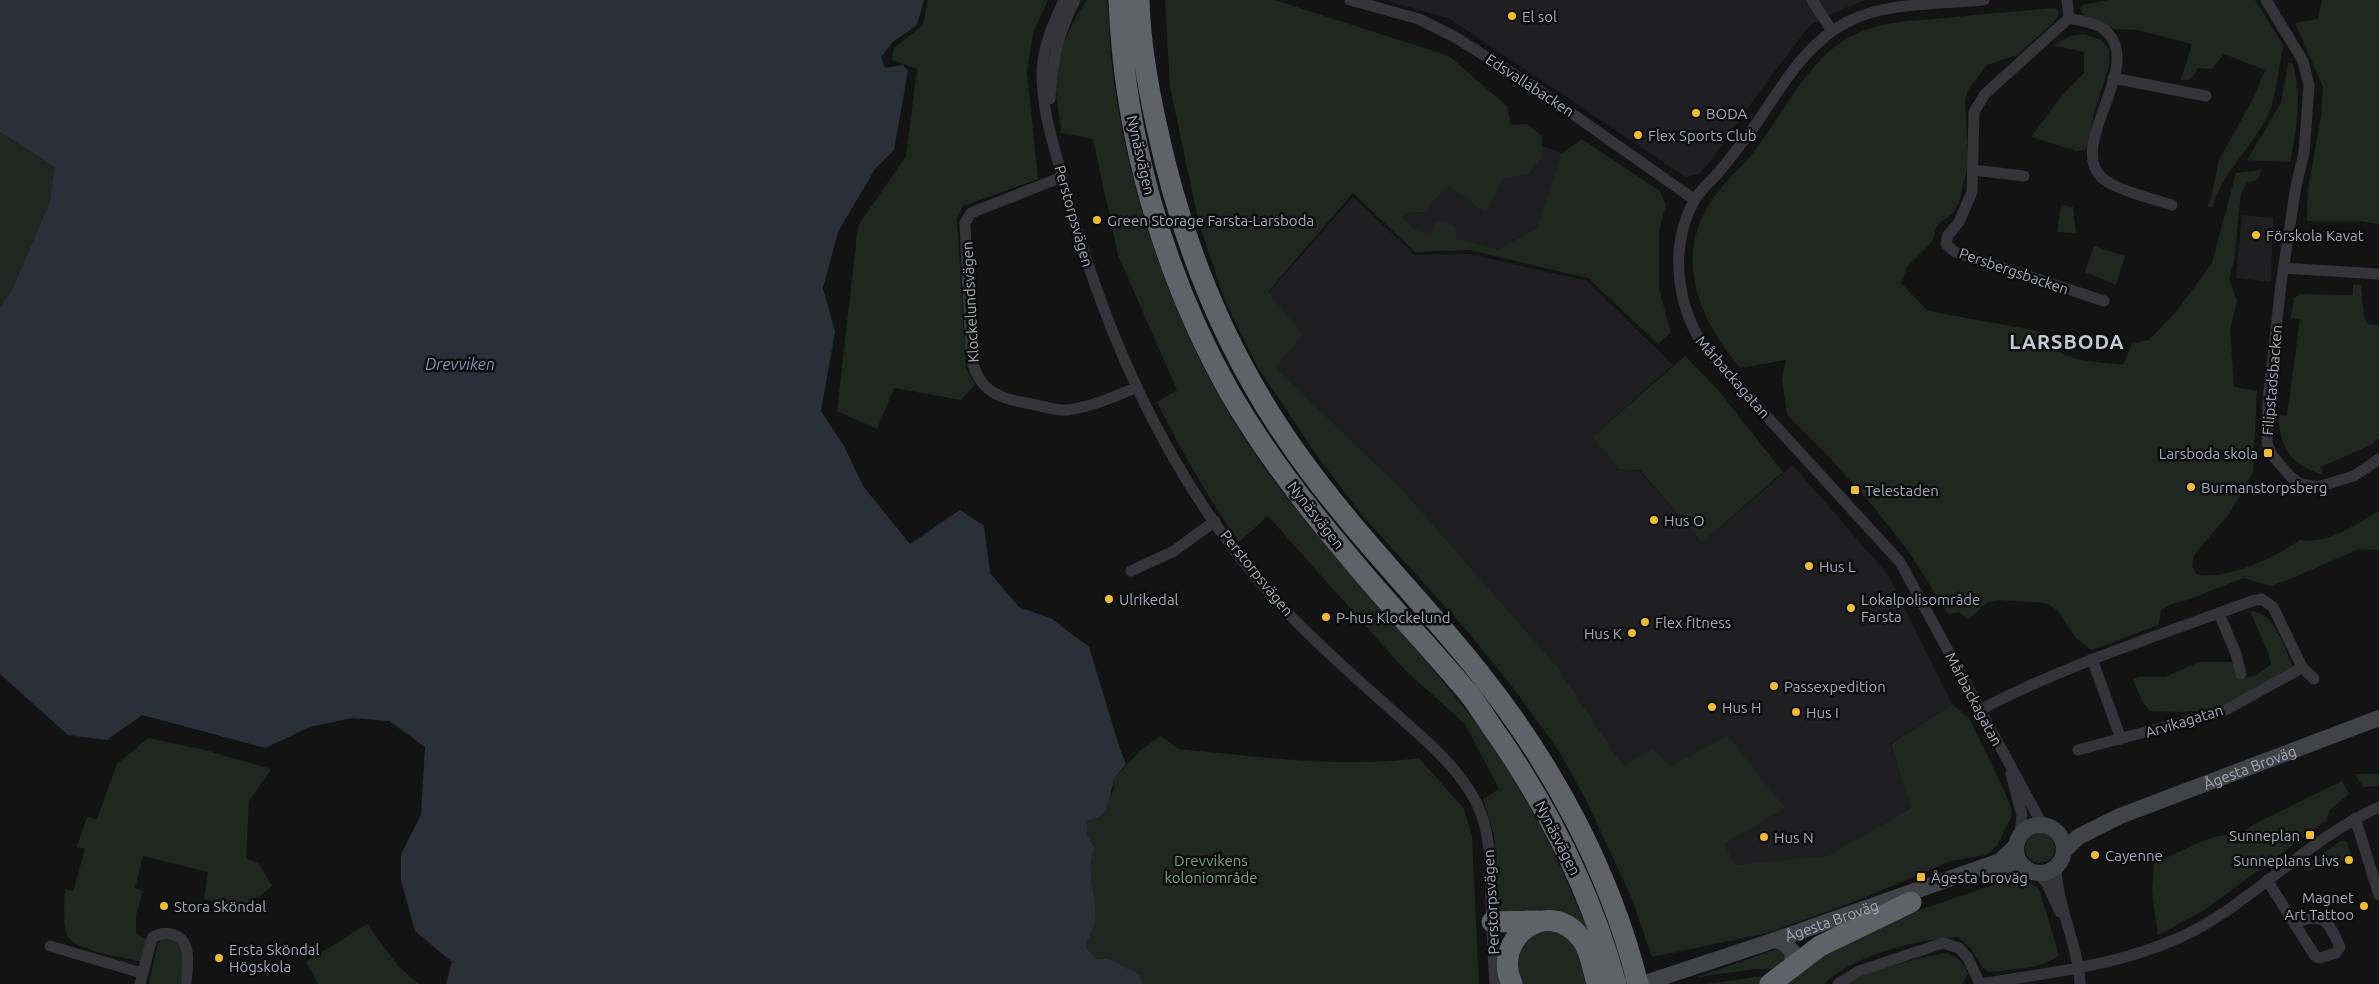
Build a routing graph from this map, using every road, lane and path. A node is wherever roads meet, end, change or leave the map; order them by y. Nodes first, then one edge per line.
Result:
1 (1064, 0) edge
2 (1076, 0) edge
3 (1350, 0) edge
4 (1812, 0) edge
5 (1984, 0) edge
6 (2067, 0) edge
7 (2266, 0) edge
8 (1129, 2) edge
9 (2069, 18) junction
10 (1832, 31) junction
11 (2114, 78) junction
12 (2206, 96) dead end
13 (1048, 123) junction
14 (1973, 170) junction
15 (2024, 176) dead end
16 (1062, 177) junction
17 (1695, 200) junction
18 (2172, 205) dead end
19 (2283, 268) junction
20 (2379, 274) edge
21 (2104, 301) dead end
22 (1137, 387) junction
23 (2379, 459) edge
24 (1215, 521) junction
25 (1131, 570) dead end
26 (2218, 613) junction
27 (2092, 659) junction
28 (2298, 670) dead end
29 (2241, 674) dead end
30 (2314, 679) dead end
31 (1980, 710) junction
32 (2379, 718) edge
33 (2121, 739) junction
34 (2078, 750) dead end
35 (2010, 767) junction
36 (2379, 807) edge
37 (2120, 816) junction
38 (2355, 818) junction
39 (2048, 826) junction
40 (2018, 841) junction
41 (2065, 850) junction
42 (2056, 867) junction
43 (2031, 870) junction
44 (2268, 880) junction
45 (2379, 895) edge
46 (1911, 902) junction
47 (1538, 921) junction
48 (1492, 922) junction
49 (2295, 924) dead end
50 (2069, 931) junction
51 (1780, 942) junction
52 (50, 946) dead end
53 (2079, 968) junction
54 (1781, 974) edge
55 (141, 979) edge
56 (1649, 983) edge
57 (186, 984) edge
58 (1495, 984) edge
59 (1512, 984) edge
60 (1597, 984) edge
61 (1616, 984) edge
62 (1838, 984) edge
63 (1980, 984) edge
64 (2080, 984) edge

1 - 13 street, Perstorpsvägen
2 - 13 street, Perstorpsvägen
3 - 17 street, Edsvallabacken
4 - 10 street
5 - 10 street, Mårbackagatan
6 - 9 street
7 - 19 street, Filipstadsbacken
8 - 56 highway, Nynäsvägen
8 - 61 highway, Nynäsvägen
9 - 11 street
9 - 14 street, Persbergsbacken
10 - 17 street, Mårbackagatan
11 - 12 street
11 - 18 street
13 - 16 street, Perstorpsvägen
14 - 15 street
14 - 21 street, Persbergsbacken
16 - 22 street, Perstorpsvägen
16 - 22 street, Klockelundsvägen
17 - 31 street, Mårbackagatan
19 - 20 street
19 - 23 street, Filipstadsbacken
22 - 24 street, Perstorpsvägen
24 - 25 street
24 - 48 street, Perstorpsvägen
26 - 27 street
26 - 29 street
26 - 30 street
27 - 31 street
27 - 33 street
28 - 33 street, Arvikagatan
31 - 35 street, Mårbackagatan
32 - 37 main road, Ågesta Broväg
33 - 34 street, Arvikagatan
35 - 39 street, Mårbackagatan
35 - 40 street, Mårbackagatan
36 - 38 street
37 - 39 main road, Ågesta Broväg
37 - 41 main road, Ågesta Broväg
38 - 44 street
38 - 45 street
39 - 40 main road, Ågesta Broväg
39 - 41 main road
40 - 43 main road
40 - 51 main road, Ågesta Broväg
41 - 42 main road, Ågesta Broväg
42 - 43 main road, Ågesta Broväg
42 - 50 street
43 - 46 main road, Ågesta Broväg
43 - 50 street
44 - 49 street
44 - 53 street
46 - 51 main road, Ågesta Broväg
46 - 54 highway
47 - 48 highway
47 - 59 highway
47 - 60 highway
48 - 58 street, Perstorpsvägen
50 - 53 street
51 - 54 main road
51 - 56 main road, Ågesta Broväg
52 - 55 street
53 - 63 street
53 - 64 street
55 - 57 street
62 - 63 street

